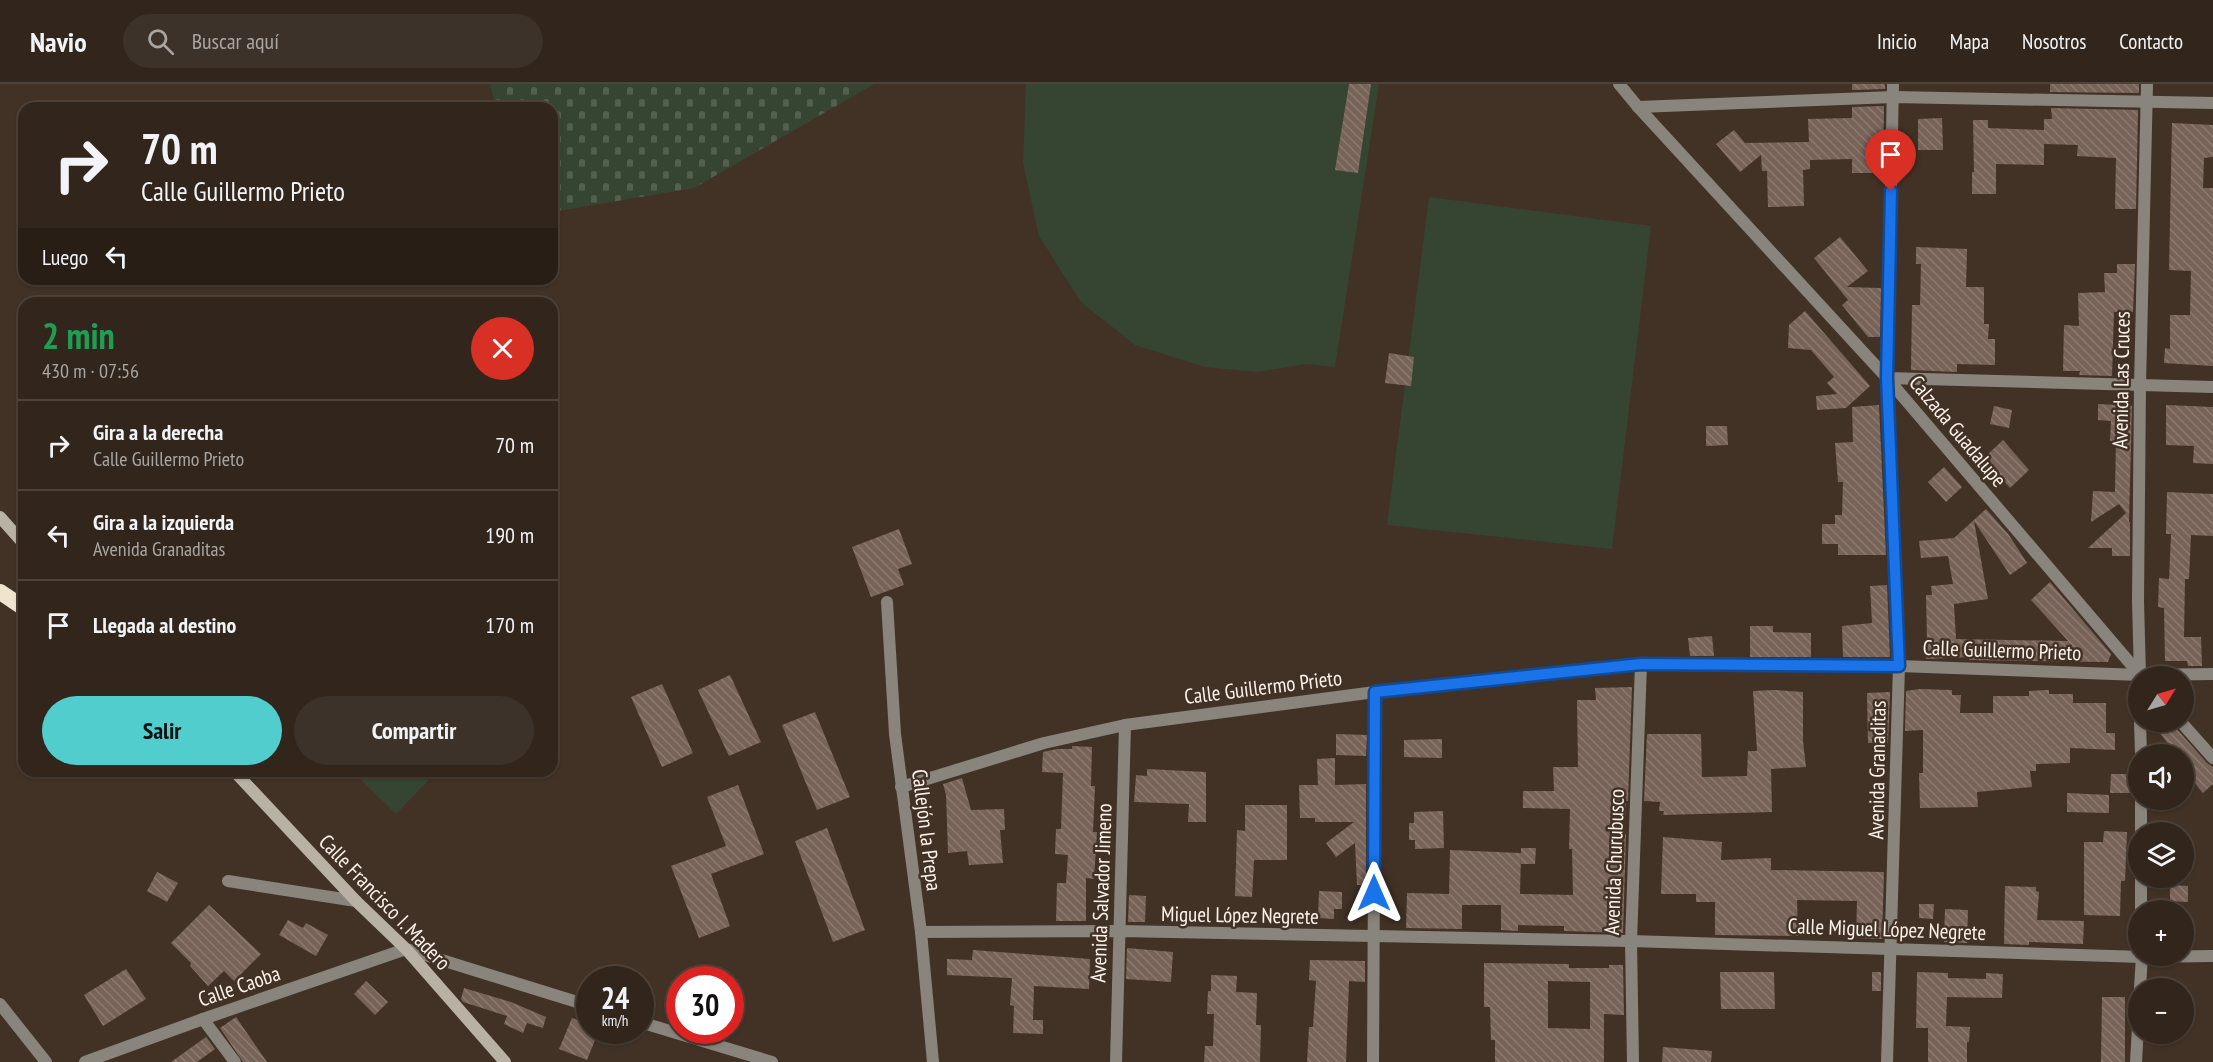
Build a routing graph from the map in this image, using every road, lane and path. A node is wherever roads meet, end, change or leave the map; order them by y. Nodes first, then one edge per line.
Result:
1 (1619, 84) edge
2 (1893, 84) edge
3 (2147, 84) edge
4 (1628, 90) edge
5 (1893, 98) junction
6 (2147, 103) junction
7 (2213, 103) edge
8 (1638, 107) junction
9 (1887, 378) junction
10 (2140, 386) junction
11 (2213, 387) edge
12 (0, 517) edge
13 (18, 537) edge
14 (0, 592) edge
15 (887, 602) dead end
16 (18, 603) edge
17 (1641, 664) junction
18 (1899, 666) junction
19 (2132, 666) edge
20 (2140, 666) edge
21 (2213, 674) edge
22 (2194, 675) edge
23 (2128, 676) edge
24 (1375, 692) junction
25 (1125, 725) junction
26 (2190, 732) edge
27 (2213, 758) edge
28 (240, 777) edge
29 (901, 787) junction
30 (228, 880) dead end
31 (356, 901) junction
32 (1120, 931) junction
33 (921, 932) junction
34 (1374, 938) junction
35 (1630, 941) junction
36 (1892, 948) junction
37 (406, 950) junction
38 (2128, 956) edge
39 (2194, 956) edge
40 (2213, 956) edge
41 (576, 1002) edge
42 (0, 1004) edge
43 (203, 1019) junction
44 (654, 1026) edge
45 (2137, 1044) edge
46 (46, 1062) edge
47 (85, 1062) edge
48 (235, 1062) edge
49 (505, 1062) edge
50 (772, 1062) edge
51 (933, 1062) edge
52 (1116, 1062) edge
53 (1373, 1062) edge
54 (1633, 1062) edge
55 (1887, 1062) edge
56 (2136, 1062) edge

1 - 4 street, Calzada Guadalupe
2 - 5 street, Avenida Granaditas
3 - 6 street, Avenida Las Cruces
4 - 8 street, Calzada Guadalupe
5 - 6 street
5 - 8 street
5 - 9 street, Avenida Granaditas
6 - 7 street
6 - 10 street, Avenida Las Cruces
8 - 9 street, Calzada Guadalupe
9 - 10 street
9 - 18 street, Avenida Granaditas
9 - 19 street, Calzada Guadalupe
10 - 11 street
10 - 20 street, Avenida Las Cruces
12 - 13 main road
14 - 16 highway
15 - 29 street, Callejón la Prepa
17 - 18 street, Calle Guillermo Prieto
17 - 24 street, Calle Guillermo Prieto
17 - 35 street, Avenida Churubusco
18 - 23 street, Calle Guillermo Prieto
18 - 36 street, Avenida Granaditas
21 - 22 street, Calle Guillermo Prieto
24 - 25 street, Calle Guillermo Prieto
24 - 34 street
25 - 29 street, Calle Guillermo Prieto
25 - 32 street, Avenida Salvador Jimeno
26 - 27 street
28 - 31 main road, Calle Francisco I. Madero
29 - 33 street, Callejón la Prepa
30 - 31 street
31 - 37 main road, Calle Francisco I. Madero
32 - 33 street, Miguel López Negrete
32 - 34 street, Miguel López Negrete
32 - 52 street, Avenida Salvador Jimeno
33 - 51 street, Callejón la Prepa
34 - 35 street, Miguel López Negrete
34 - 53 street
35 - 36 street, Calle Miguel López Negrete
35 - 54 street, Avenida Churubusco
36 - 38 street, Calle Miguel López Negrete
36 - 55 street, Avenida Granaditas
37 - 41 street
37 - 43 street, Calle Caoba
37 - 49 main road, Calle Francisco I. Madero
39 - 40 street
42 - 46 street
43 - 47 street, Calle Caoba
43 - 48 street
44 - 50 street
45 - 56 street

